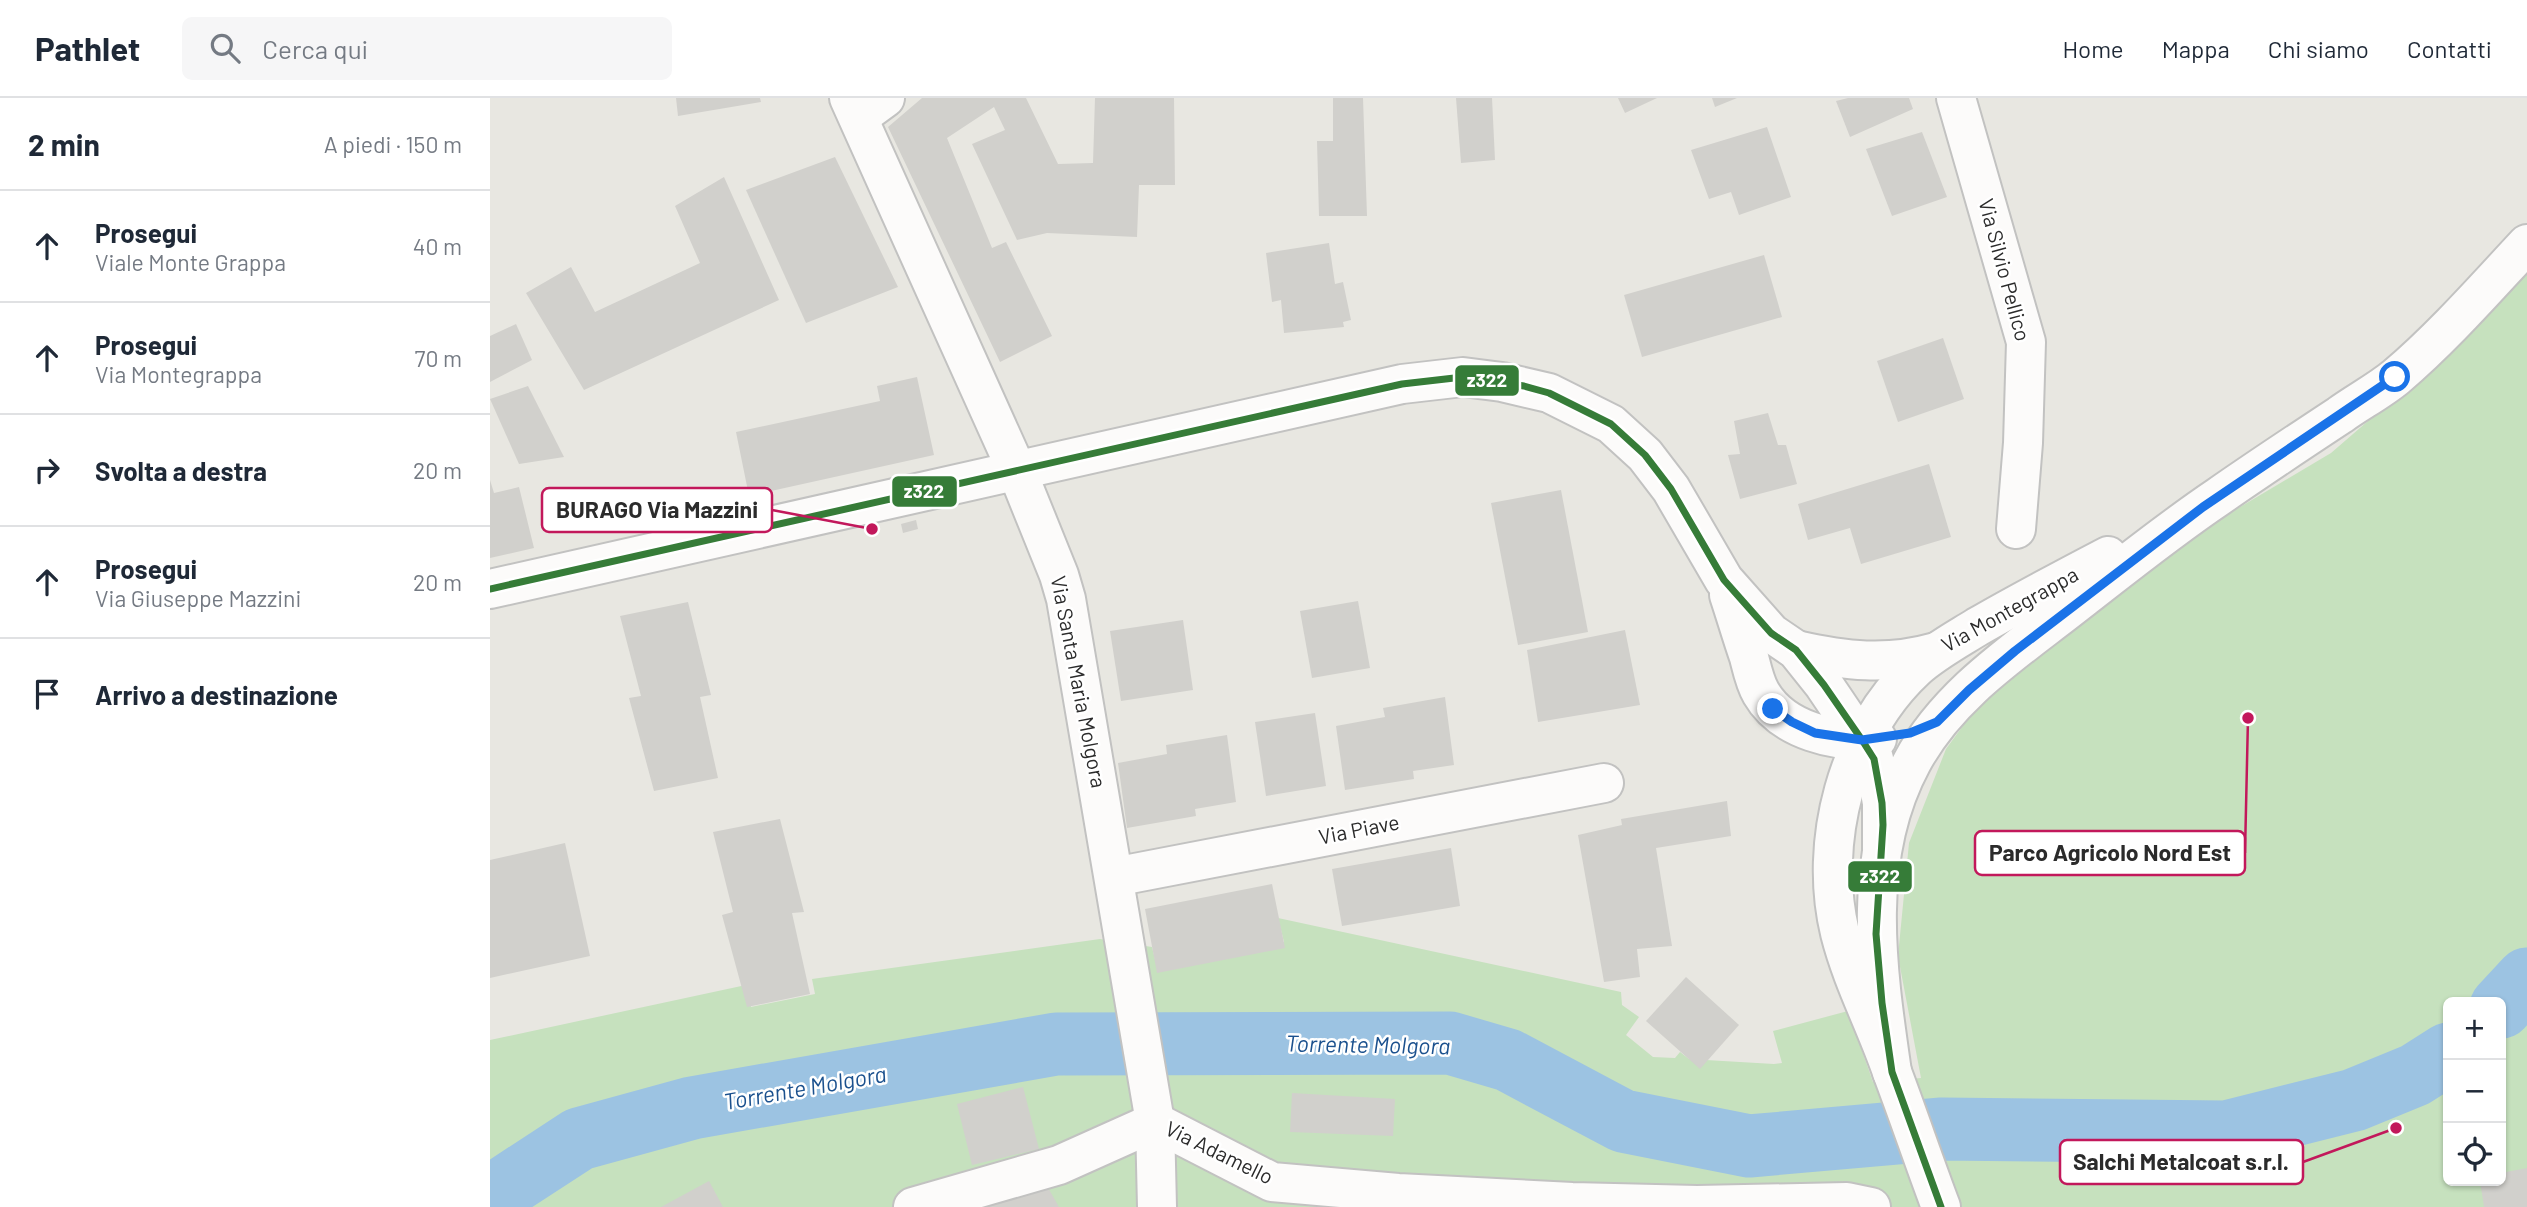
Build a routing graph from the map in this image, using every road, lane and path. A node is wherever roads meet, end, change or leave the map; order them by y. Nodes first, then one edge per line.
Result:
1 (1956, 98) edge
2 (864, 104) edge
3 (2527, 244) edge
4 (1017, 471) junction
5 (2203, 507) junction
6 (2016, 529) dead end
7 (1724, 580) junction
8 (490, 589) edge
9 (1796, 650) junction
10 (1936, 652) junction
11 (1937, 722) junction
12 (1862, 740) junction
13 (1604, 783) dead end
14 (1882, 849) junction
15 (1114, 877) junction
16 (1897, 1086) junction
17 (1155, 1122) junction
18 (1399, 1200) edge
19 (913, 1207) edge
20 (1157, 1207) edge
21 (1871, 1207) edge
22 (1941, 1207) edge

1 - 6 street, Via Silvio Pellico
2 - 4 street, Via Santa Maria Molgora
3 - 5 street
4 - 7 street
4 - 8 street
4 - 15 street, Via Santa Maria Molgora
5 - 10 street, Via Montegrappa
5 - 11 street, Via Montegrappa
7 - 9 street
7 - 12 street
9 - 10 street
9 - 12 street
10 - 12 street, Via Montegrappa
11 - 12 street
11 - 14 street, Via Montegrappa
12 - 14 street
12 - 16 street, Via Montegrappa
13 - 15 street, Via Piave
14 - 16 street, Via Montegrappa
15 - 17 street, Via Santa Maria Molgora
16 - 22 street
17 - 18 street, Via Adamello
17 - 19 street
17 - 20 street, Via Santa Maria Molgora
18 - 21 street, Via Adamello

